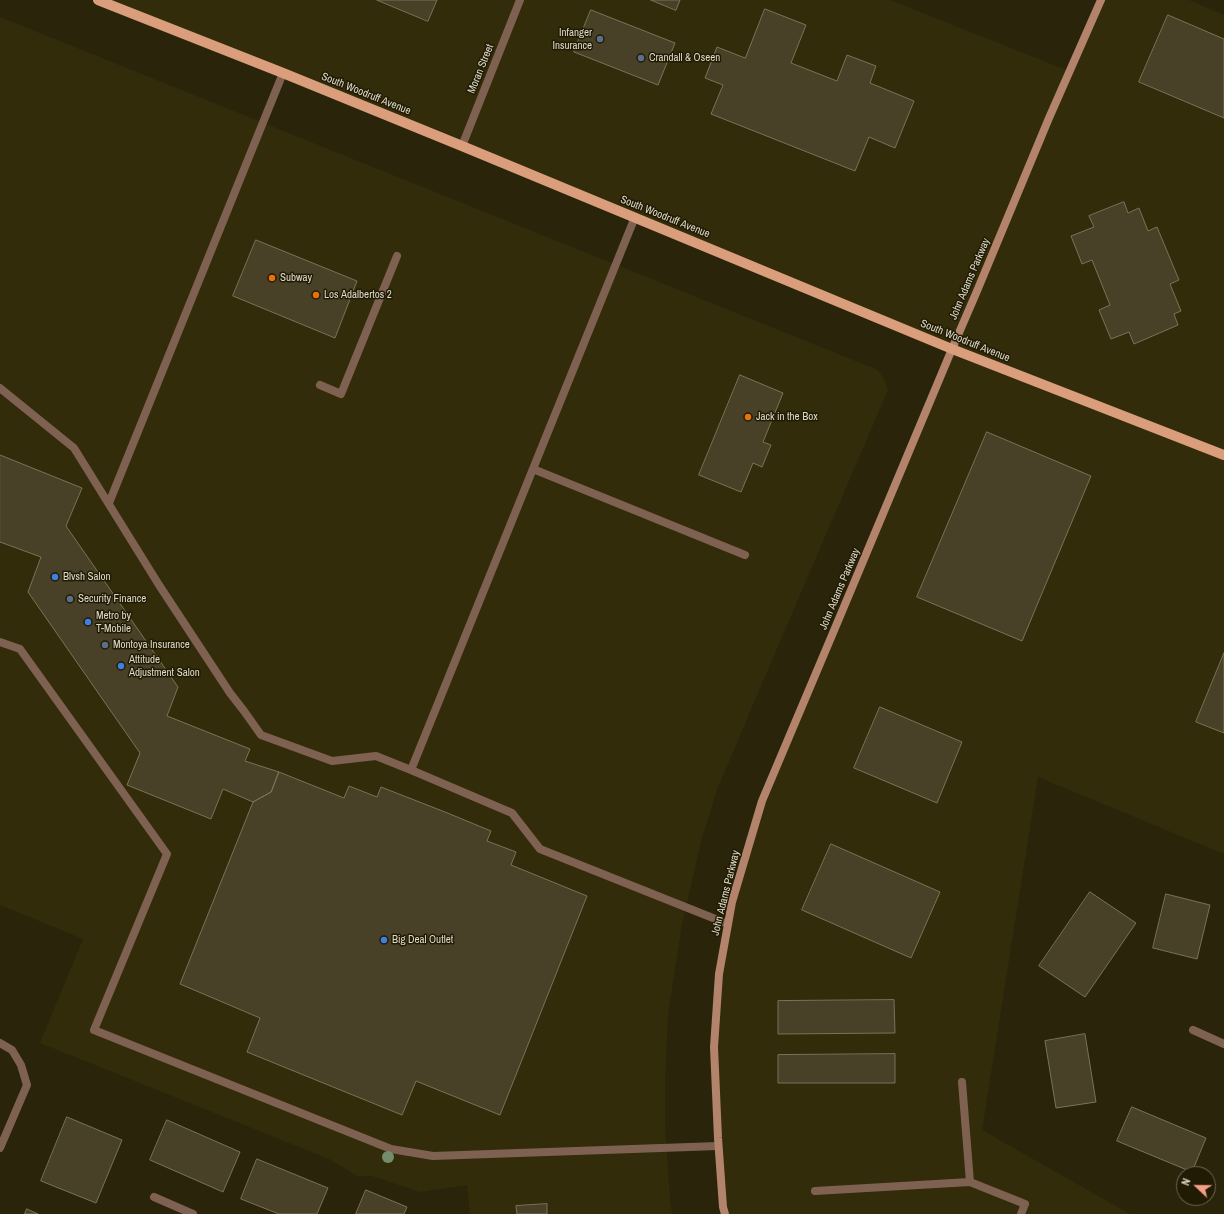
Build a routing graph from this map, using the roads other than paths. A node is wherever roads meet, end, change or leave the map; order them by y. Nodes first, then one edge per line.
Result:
1 (98, 0) edge
2 (520, 0) edge
3 (1101, 0) edge
4 (283, 73) junction
5 (462, 146) junction
6 (635, 217) junction
7 (397, 256) dead end
8 (952, 349) junction
9 (320, 385) dead end
10 (0, 388) edge
11 (1224, 455) edge
12 (533, 469) junction
13 (109, 503) junction
14 (744, 555) dead end
15 (0, 642) edge
16 (411, 770) junction
17 (728, 924) junction
18 (1193, 1030) dead end
19 (0, 1043) edge
20 (1224, 1044) edge
21 (962, 1082) dead end
22 (718, 1146) junction
23 (0, 1148) edge
24 (970, 1182) junction
25 (815, 1191) dead end
26 (154, 1197) dead end
27 (193, 1214) edge
28 (725, 1214) edge
29 (1021, 1214) edge

1 - 4 main road, South Woodruff Avenue
2 - 5 street, Moran Street
3 - 8 street, John Adams Parkway
4 - 5 main road, South Woodruff Avenue
4 - 13 street
5 - 6 main road, South Woodruff Avenue
6 - 8 main road, South Woodruff Avenue
6 - 12 street
7 - 9 street
8 - 11 main road, South Woodruff Avenue
8 - 17 street, John Adams Parkway
10 - 13 street
12 - 14 street
12 - 16 street
13 - 16 street
15 - 22 street
16 - 17 street
17 - 22 street, John Adams Parkway
18 - 20 street
19 - 23 street
21 - 24 street
22 - 28 street, John Adams Parkway
24 - 25 street
24 - 29 street
26 - 27 street

